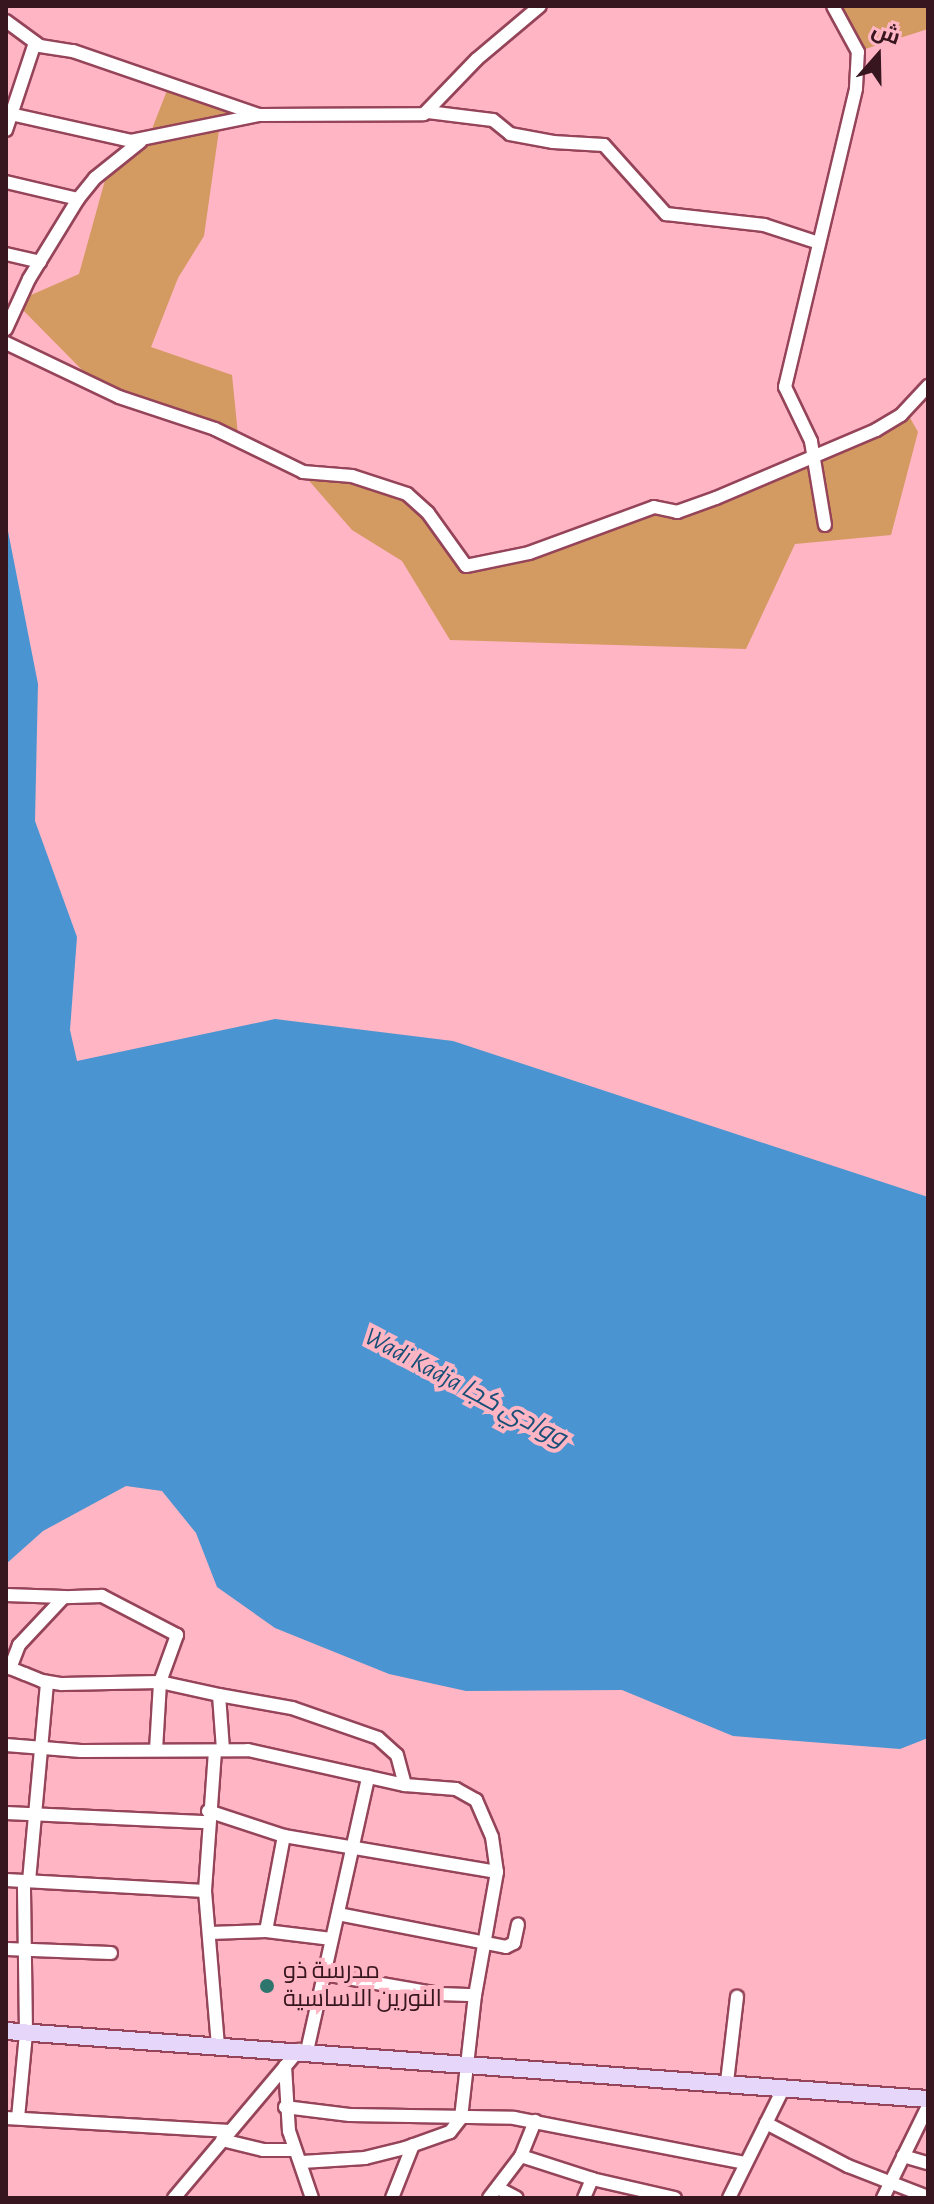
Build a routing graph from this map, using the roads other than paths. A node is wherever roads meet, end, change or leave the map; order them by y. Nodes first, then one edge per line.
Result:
1 (540, 6) edge
2 (833, 6) edge
3 (6, 21) edge
4 (35, 43) junction
5 (428, 112) junction
6 (8, 113) edge
7 (259, 115) junction
8 (6, 130) edge
9 (146, 138) junction
10 (6, 182) edge
11 (78, 199) junction
12 (816, 242) junction
13 (6, 254) edge
14 (40, 262) junction
15 (6, 329) edge
16 (6, 343) edge
17 (928, 386) edge
18 (813, 456) junction
19 (825, 525) dead end
20 (6, 1595) edge
21 (64, 1597) junction
22 (8, 1667) edge
23 (47, 1682) junction
24 (160, 1682) junction
25 (219, 1695) junction
26 (6, 1745) edge
27 (39, 1748) junction
28 (156, 1750) junction
29 (219, 1751) junction
30 (368, 1777) junction
31 (405, 1785) junction
32 (6, 1813) edge
33 (34, 1816) junction
34 (208, 1816) junction
35 (284, 1836) junction
36 (353, 1844) junction
37 (497, 1872) junction
38 (6, 1880) edge
39 (27, 1881) junction
40 (205, 1891) junction
41 (338, 1914) junction
42 (518, 1924) dead end
43 (266, 1931) junction
44 (210, 1933) junction
45 (332, 1939) junction
46 (484, 1942) junction
47 (6, 1949) edge
48 (28, 1950) junction
49 (111, 1953) dead end
50 (324, 1974) junction
51 (475, 1995) junction
52 (737, 1997) dead end
53 (6, 2031) edge
54 (26, 2033) junction
55 (218, 2045) junction
56 (303, 2050) junction
57 (471, 2063) junction
58 (285, 2066) junction
59 (727, 2082) junction
60 (784, 2087) junction
61 (928, 2099) edge
62 (928, 2106) edge
63 (285, 2107) junction
64 (12, 2118) edge
65 (461, 2118) junction
66 (535, 2121) junction
67 (766, 2123) junction
68 (226, 2135) junction
69 (413, 2145) junction
70 (294, 2150) junction
71 (521, 2156) junction
72 (903, 2156) junction
73 (302, 2162) junction
74 (746, 2163) junction
75 (928, 2163) edge
76 (592, 2179) junction
77 (888, 2184) junction
78 (498, 2188) junction
79 (928, 2197) edge
80 (174, 2198) edge
81 (312, 2198) edge
82 (392, 2198) edge
83 (489, 2198) edge
84 (517, 2198) edge
85 (584, 2198) edge
86 (675, 2198) edge
87 (729, 2198) edge
88 (883, 2198) edge

1 - 5 street
2 - 12 street
3 - 4 street
4 - 6 street
4 - 7 street
5 - 7 street
5 - 12 street
6 - 8 street
6 - 9 street
7 - 9 street
9 - 11 street
10 - 11 street
11 - 14 street
12 - 18 street
13 - 14 street
14 - 15 street
16 - 18 street
17 - 18 street
18 - 19 street
20 - 21 street
21 - 22 street
21 - 24 street
22 - 23 street
23 - 24 street
23 - 27 street
24 - 25 street
24 - 28 street
25 - 29 street
25 - 31 street
26 - 27 street
27 - 28 street
27 - 33 street
28 - 29 street
29 - 30 street
29 - 34 street
30 - 31 street
30 - 36 street
31 - 37 street
32 - 33 street
33 - 34 street
33 - 39 street
34 - 35 street
34 - 40 street
35 - 36 street
35 - 43 street
36 - 37 street
36 - 41 street
37 - 46 street
38 - 39 street
39 - 40 street
39 - 48 street
40 - 44 street
41 - 45 street
41 - 46 street
42 - 46 street
43 - 44 street
43 - 45 street
44 - 55 street
45 - 50 street
46 - 51 street
47 - 48 street
48 - 49 street
48 - 54 street
50 - 51 street
50 - 56 street
51 - 57 street
52 - 59 street
53 - 54 main road
54 - 55 main road
54 - 64 street
55 - 56 main road
56 - 57 main road
56 - 58 street
57 - 59 main road
57 - 65 street
58 - 63 street
58 - 68 street
59 - 60 main road
60 - 61 main road
60 - 67 street
62 - 72 street
63 - 65 street
63 - 70 street
64 - 68 street
65 - 66 street
65 - 69 street
66 - 71 street
66 - 74 street
67 - 74 street
67 - 77 street
68 - 70 street
68 - 80 street
69 - 73 street
69 - 82 street
70 - 73 street
71 - 76 street
71 - 78 street
72 - 75 street
72 - 77 street
73 - 81 street
74 - 87 street
76 - 85 street
76 - 86 street
77 - 79 street
77 - 88 street
78 - 83 street
78 - 84 street

